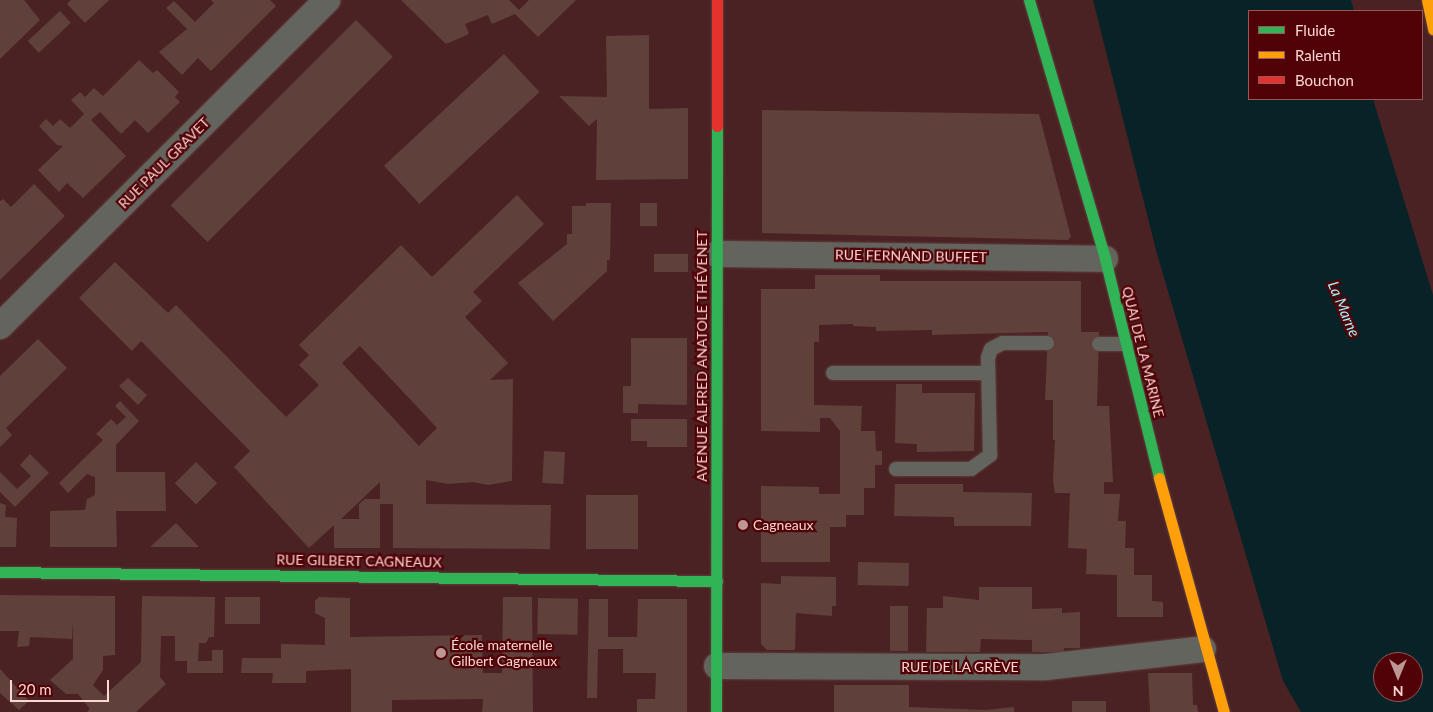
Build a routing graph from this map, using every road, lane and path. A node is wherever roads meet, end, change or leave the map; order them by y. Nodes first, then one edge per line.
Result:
1 (327, 0) edge
2 (717, 0) edge
3 (1029, 0) edge
4 (1427, 0) edge
5 (1433, 29) edge
6 (717, 254) junction
7 (1105, 258) junction
8 (0, 326) edge
9 (1048, 343) dead end
10 (1099, 344) dead end
11 (1126, 344) junction
12 (833, 372) dead end
13 (988, 373) junction
14 (896, 470) dead end
15 (0, 572) edge
16 (717, 581) junction
17 (1203, 649) junction
18 (717, 666) junction
19 (716, 712) edge
20 (1224, 712) edge

1 - 8 street, RUE PAUL GRAVET
2 - 6 street, AVENUE ALFRED ANATOLE THÉVENET
3 - 7 street, QUAI DE LA MARINE
4 - 5 street
6 - 7 street, RUE FERNAND BUFFET
6 - 16 street, AVENUE ALFRED ANATOLE THÉVENET
7 - 11 street, QUAI DE LA MARINE
9 - 13 lane
10 - 11 lane
11 - 17 street, QUAI DE LA MARINE
12 - 13 lane
13 - 14 lane
15 - 16 street, RUE GILBERT CAGNEAUX
16 - 18 street, AVENUE ALFRED ANATOLE THÉVENET
17 - 18 street, RUE DE LA GRÈVE
17 - 20 street, QUAI DE LA MARINE
18 - 19 street, AVENUE ALFRED ANATOLE THÉVENET

